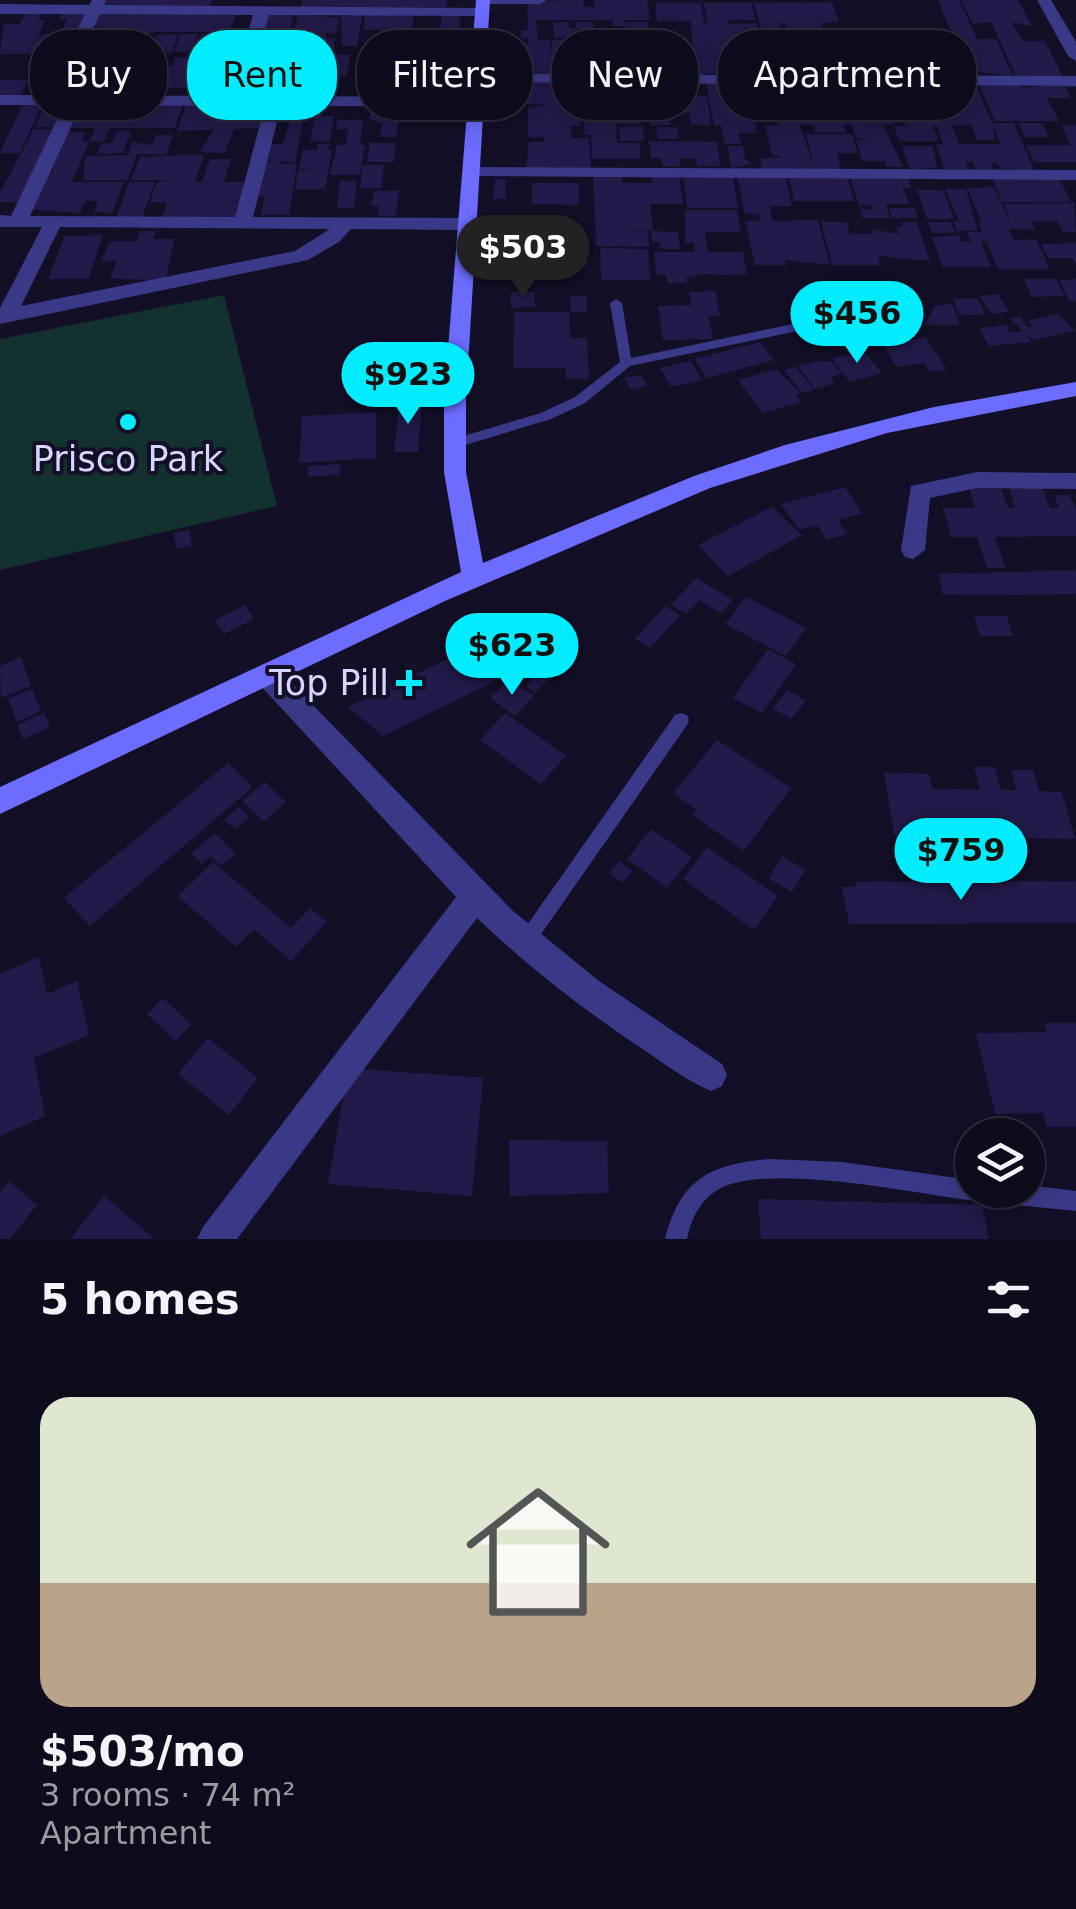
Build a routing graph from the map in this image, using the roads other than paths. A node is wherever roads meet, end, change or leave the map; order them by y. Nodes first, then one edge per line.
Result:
1 (540, 0) edge
2 (1044, 0) edge
3 (483, 4) edge
4 (96, 5) edge
5 (0, 9) edge
6 (262, 10) junction
7 (84, 30) edge
8 (256, 30) edge
9 (481, 30) edge
10 (1076, 56) edge
11 (532, 79) edge
12 (1076, 81) edge
13 (0, 100) edge
14 (30, 100) edge
15 (64, 120) edge
16 (269, 120) edge
17 (474, 120) edge
18 (470, 172) junction
19 (1076, 174) edge
20 (9, 221) edge
21 (243, 222) junction
22 (53, 223) junction
23 (344, 224) junction
24 (466, 224) junction
25 (616, 302) dead end
26 (3, 316) edge
27 (807, 326) dead end
28 (626, 363) junction
29 (1076, 389) edge
30 (455, 443) junction
31 (1076, 480) edge
32 (912, 550) dead end
33 (474, 578) junction
34 (268, 676) junction
35 (682, 720) dead end
36 (0, 800) edge
37 (476, 896) junction
38 (524, 944) junction
39 (711, 1075) dead end
40 (955, 1188) edge
41 (1045, 1198) edge
42 (1076, 1202) edge
43 (215, 1239) edge
44 (676, 1239) edge

1 - 3 street
2 - 10 street
3 - 6 street
3 - 9 main road
4 - 5 street
4 - 6 street
4 - 7 street
6 - 8 street
11 - 12 street
13 - 14 street
15 - 20 street
16 - 21 street
17 - 18 main road
18 - 19 street
18 - 24 main road
20 - 22 street
21 - 22 street
21 - 23 street
22 - 26 street
23 - 24 street
23 - 26 street
24 - 30 main road
25 - 28 lane
27 - 28 lane
28 - 30 lane
29 - 33 main road
30 - 33 main road
31 - 32 street
33 - 34 main road
34 - 36 main road
34 - 37 street
35 - 38 lane
37 - 38 street
37 - 43 street
38 - 39 street
40 - 44 lane
41 - 42 lane

